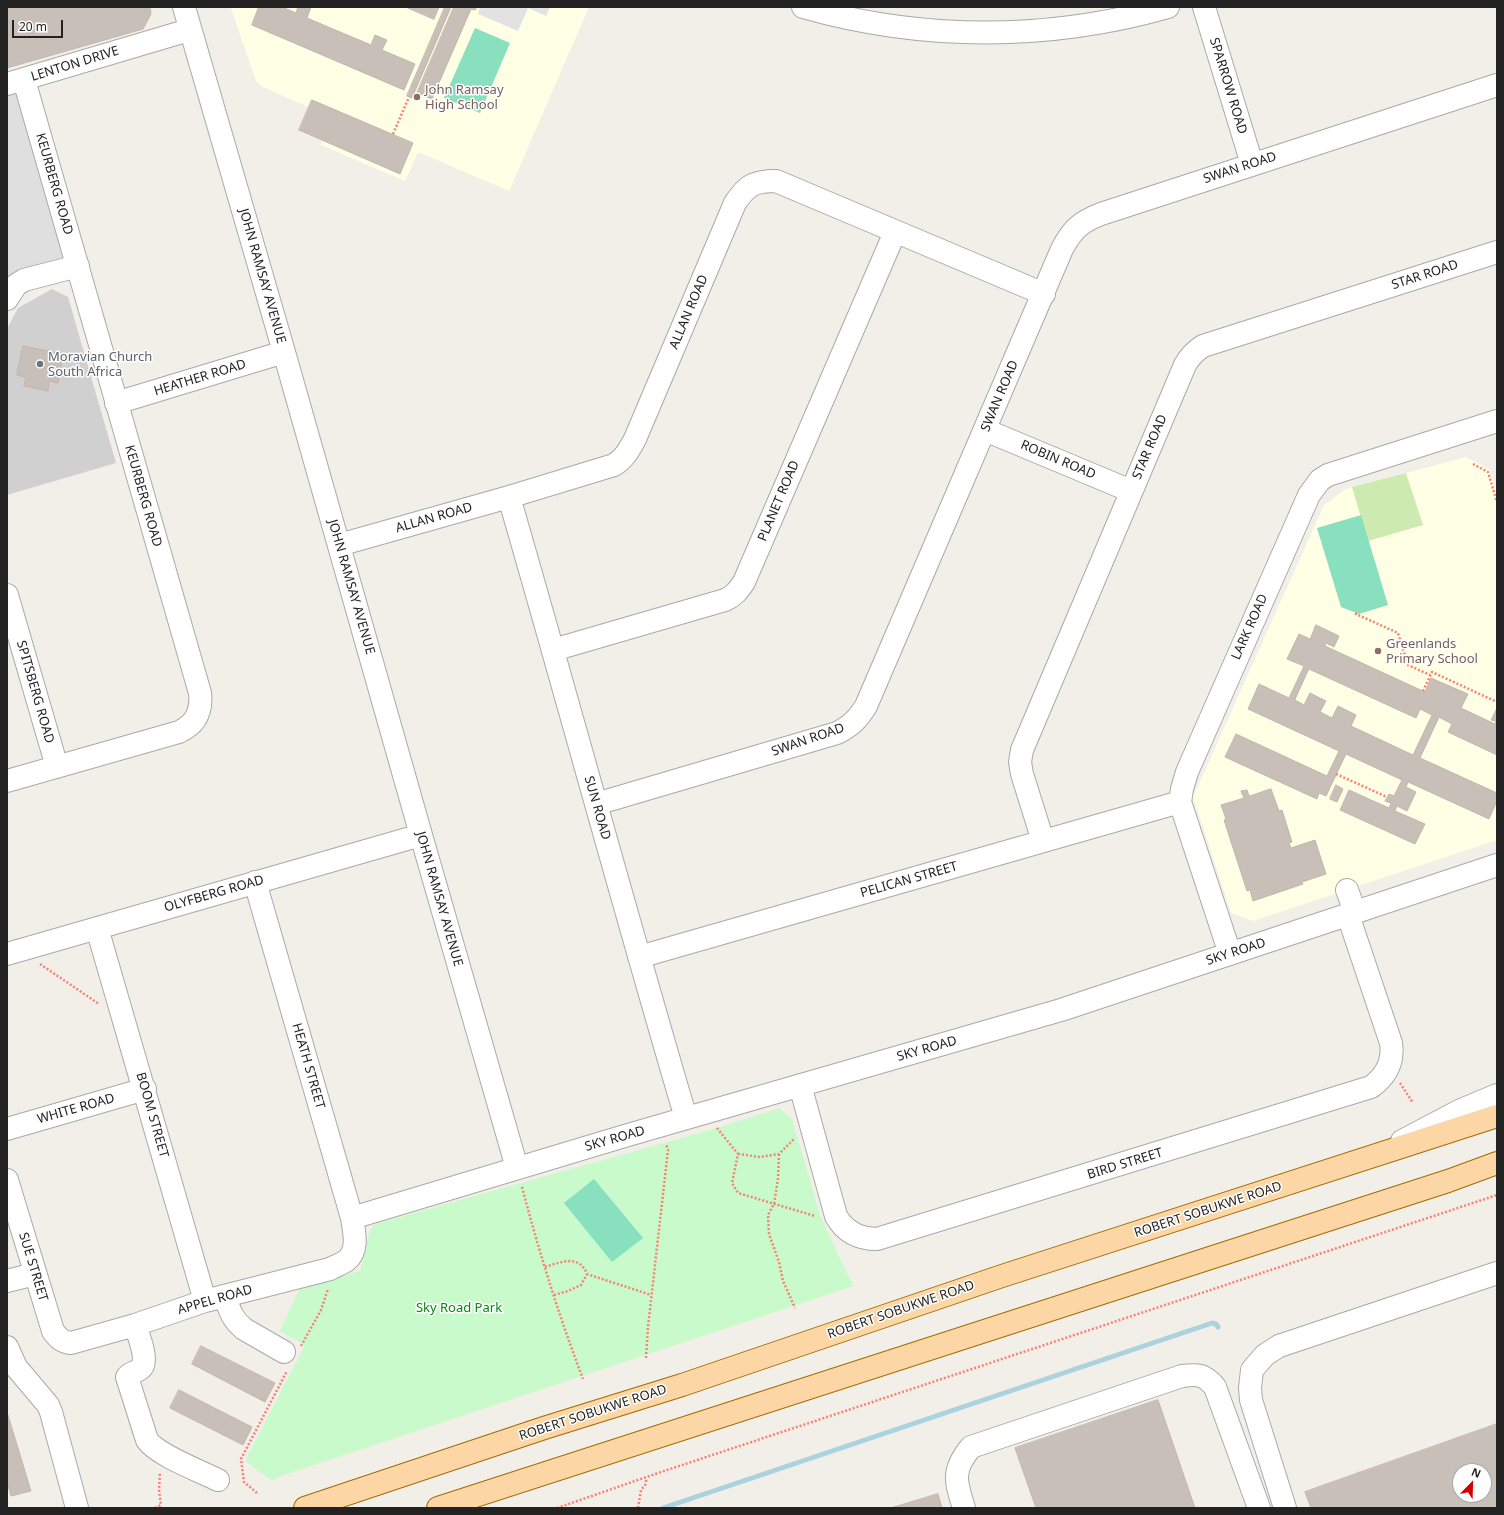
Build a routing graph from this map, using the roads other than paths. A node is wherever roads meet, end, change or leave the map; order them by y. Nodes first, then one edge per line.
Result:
1 (184, 7) edge
2 (803, 7) edge
3 (1168, 7) edge
4 (1204, 7) edge
5 (189, 30) junction
6 (16, 82) edge
7 (1497, 85) edge
8 (1252, 164) junction
9 (895, 232) junction
10 (1497, 252) edge
11 (78, 266) junction
12 (1044, 294) junction
13 (7, 299) edge
14 (284, 352) junction
15 (116, 403) junction
16 (1496, 427) edge
17 (985, 430) junction
18 (1131, 491) junction
19 (509, 497) junction
20 (339, 545) junction
21 (7, 595) edge
22 (553, 650) junction
23 (57, 767) junction
24 (7, 781) edge
25 (1180, 802) junction
26 (596, 804) junction
27 (421, 835) junction
28 (1043, 841) junction
29 (1497, 866) edge
30 (256, 882) junction
31 (1347, 890) dead end
32 (1351, 914) junction
33 (97, 928) junction
34 (7, 954) edge
35 (1230, 954) junction
36 (638, 957) junction
37 (800, 1085) junction
38 (144, 1089) junction
39 (1497, 1095) edge
40 (1497, 1116) edge
41 (686, 1118) junction
42 (7, 1129) edge
43 (1374, 1156) junction
44 (1497, 1163) edge
45 (519, 1175) junction
46 (7, 1180) edge
47 (352, 1218) junction
48 (352, 1250) joint
49 (1497, 1273) edge
50 (35, 1274) junction
51 (7, 1281) edge
52 (215, 1299) junction
53 (135, 1325) junction
54 (71, 1343) joint
55 (7, 1347) edge
56 (291, 1356) road end
57 (218, 1480) dead end
58 (77, 1508) edge
59 (305, 1508) edge
60 (438, 1508) edge
61 (964, 1508) edge
62 (1259, 1508) edge
63 (1285, 1508) edge

1 - 5 street, JOHN RAMSAY AVENUE
2 - 3 street
4 - 8 street, SPARROW ROAD
5 - 6 street, LENTON DRIVE
5 - 14 street, JOHN RAMSAY AVENUE
6 - 11 street, KEURBERG ROAD
7 - 8 street, SWAN ROAD
8 - 12 street, SWAN ROAD
9 - 12 street, ALLAN ROAD
9 - 19 street, ALLAN ROAD
9 - 22 street, PLANET ROAD
10 - 18 street, STAR ROAD
11 - 13 street
11 - 15 street, KEURBERG ROAD
12 - 17 street, SWAN ROAD
14 - 15 street, HEATHER ROAD
14 - 20 street, JOHN RAMSAY AVENUE
15 - 23 street, KEURBERG ROAD
16 - 25 street, LARK ROAD
17 - 18 street, ROBIN ROAD
17 - 26 street, SWAN ROAD
18 - 28 street, STAR ROAD
19 - 20 street, ALLAN ROAD
19 - 22 street, SUN ROAD
20 - 27 street, JOHN RAMSAY AVENUE
21 - 23 street, SPITSBERG ROAD
22 - 26 street, SUN ROAD
23 - 24 street, KEURBERG ROAD
25 - 28 street, PELICAN STREET
25 - 35 street, LARK ROAD
26 - 36 street, SUN ROAD
27 - 30 street, OLYFBERG ROAD
27 - 45 street, JOHN RAMSAY AVENUE
28 - 36 street, PELICAN STREET
29 - 32 street, SKY ROAD
30 - 33 street, OLYFBERG ROAD
30 - 47 street, HEATH STREET
31 - 32 street, BIRD STREET
32 - 35 street, SKY ROAD
32 - 37 street, BIRD STREET
33 - 34 street, OLYFBERG ROAD
33 - 38 street, BOOM STREET
35 - 37 street, SKY ROAD
36 - 41 street, SUN ROAD
37 - 41 street, SKY ROAD
38 - 42 street, WHITE ROAD
38 - 52 street, BOOM STREET
39 - 43 street
40 - 43 main road, ROBERT SOBUKWE ROAD
41 - 45 street, SKY ROAD
43 - 59 main road, ROBERT SOBUKWE ROAD
44 - 60 main road
45 - 47 street, SKY ROAD
46 - 50 street, SUE STREET
47 - 48 street, HEATH STREET
48 - 52 street, APPEL ROAD
49 - 63 street
50 - 51 street
50 - 54 street, SUE STREET
52 - 53 street, APPEL ROAD
52 - 56 street, BOOM STREET
53 - 54 street, APPEL ROAD
53 - 57 street
55 - 58 street
61 - 62 street

